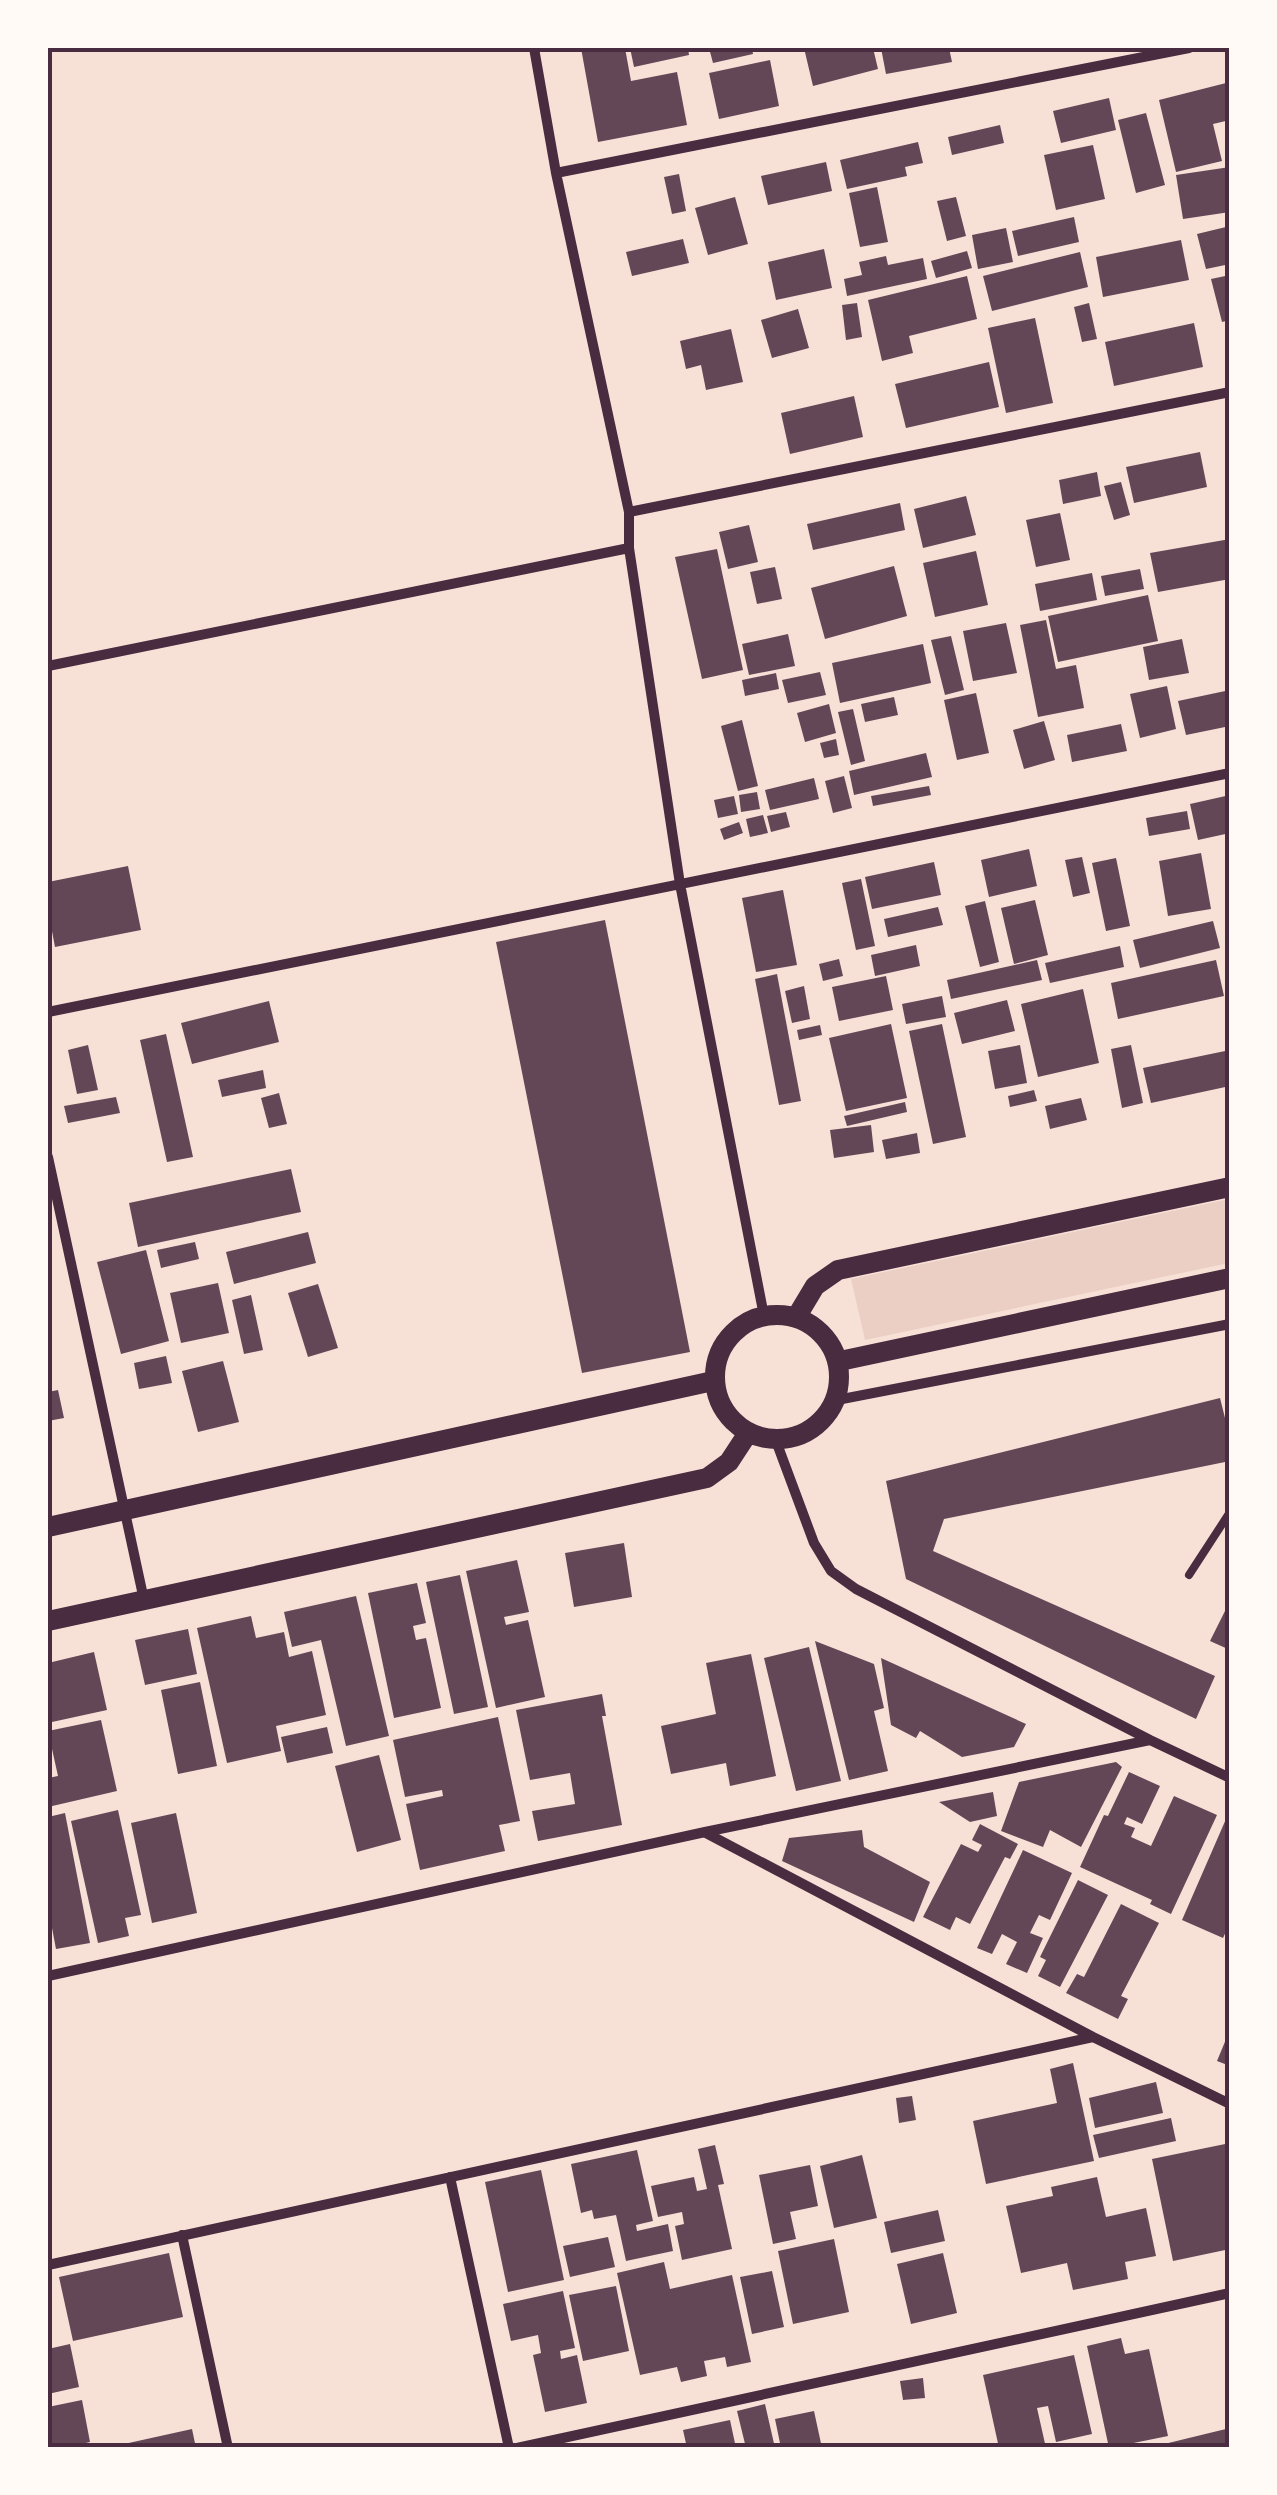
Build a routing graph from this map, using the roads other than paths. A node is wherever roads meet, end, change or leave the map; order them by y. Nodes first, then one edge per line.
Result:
1 (534, 48) edge
2 (1189, 48) edge
3 (556, 173) junction
4 (1230, 392) edge
5 (629, 512) junction
6 (629, 548) junction
7 (48, 666) edge
8 (1230, 773) edge
9 (680, 884) junction
10 (48, 1012) edge
11 (48, 1157) edge
12 (1230, 1187) edge
13 (1230, 1278) edge
14 (764, 1316) junction
15 (796, 1316) junction
16 (1230, 1324) edge
17 (840, 1361) junction
18 (713, 1381) junction
19 (837, 1400) junction
20 (748, 1433) junction
21 (776, 1441) junction
22 (125, 1510) junction
23 (1230, 1512) edge
24 (48, 1527) edge
25 (1189, 1575) dead end
26 (144, 1600) junction
27 (48, 1621) edge
28 (1150, 1740) junction
29 (1230, 1778) edge
30 (706, 1832) junction
31 (48, 1976) edge
32 (1093, 2037) junction
33 (1230, 2104) edge
34 (450, 2177) junction
35 (182, 2235) junction
36 (48, 2264) edge
37 (1230, 2293) edge
38 (228, 2448) edge
39 (509, 2448) edge
40 (518, 2448) edge

1 - 3 street
2 - 3 street
3 - 5 street
4 - 5 street
5 - 6 street
6 - 7 street
6 - 9 street
8 - 9 street
9 - 10 street
9 - 14 street
11 - 22 street
12 - 15 main road
13 - 17 main road
14 - 15 main road
14 - 18 main road
15 - 17 main road
16 - 19 street
17 - 19 main road
18 - 20 main road
18 - 22 main road
19 - 21 main road
20 - 21 main road
20 - 26 main road
21 - 28 street
22 - 24 main road
22 - 26 street
23 - 25 lane
26 - 27 main road
28 - 29 street
28 - 30 street
30 - 31 street
30 - 32 street
32 - 33 street
32 - 34 street
34 - 35 street
34 - 39 street
35 - 36 street
35 - 38 street
37 - 40 street

